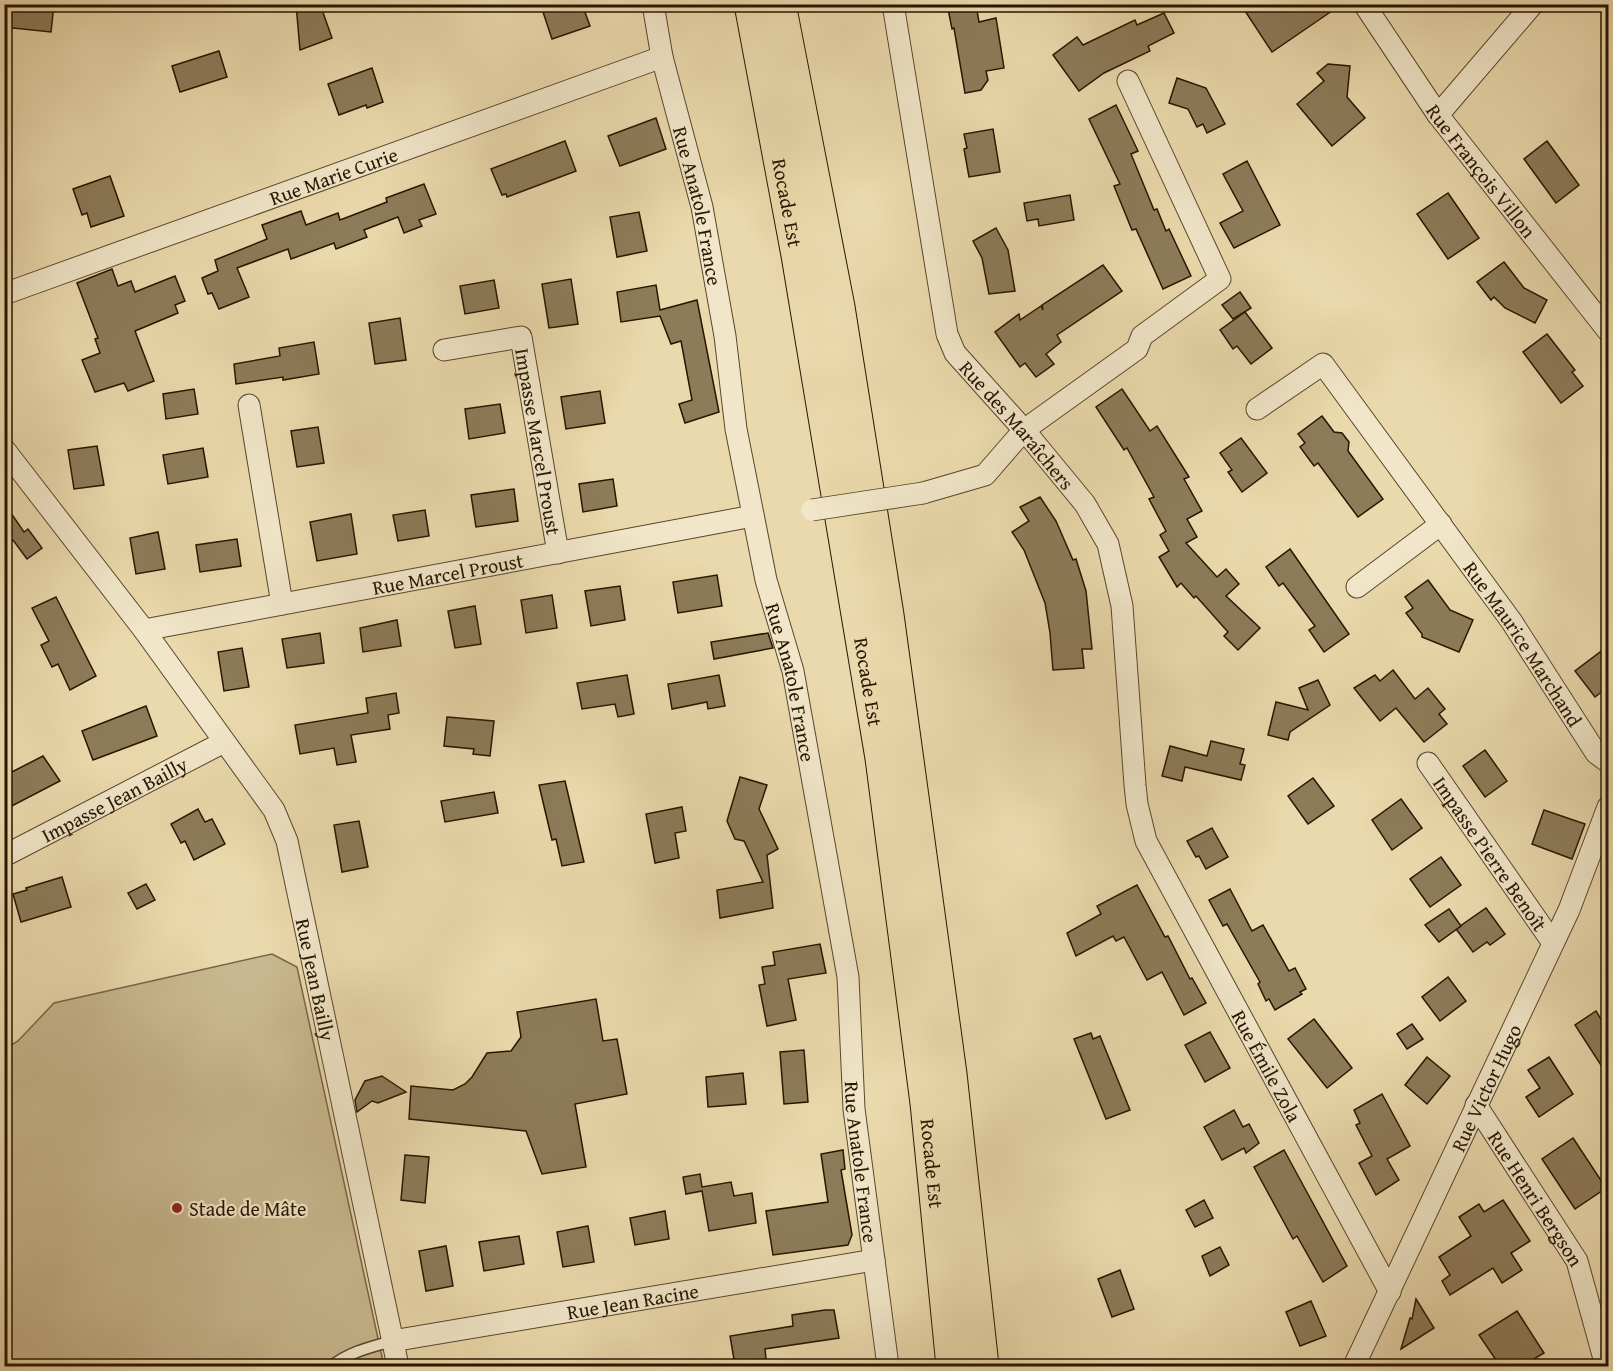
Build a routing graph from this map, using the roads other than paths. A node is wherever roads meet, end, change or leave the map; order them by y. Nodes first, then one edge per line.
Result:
1 (653, 4) edge
2 (751, 4) edge
3 (779, 4) edge
4 (893, 4) edge
5 (1364, 4) edge
6 (1533, 4) edge
7 (662, 57) junction
8 (1128, 81) dead end
9 (1438, 115) junction
10 (4, 294) edge
11 (1608, 331) edge
12 (444, 350) dead end
13 (249, 405) dead end
14 (1257, 409) dead end
15 (1024, 430) junction
16 (4, 449) edge
17 (812, 510) dead end
18 (753, 516) junction
19 (1441, 524) junction
20 (558, 553) junction
21 (1357, 587) dead end
22 (282, 604) junction
23 (144, 630) junction
24 (224, 742) junction
25 (1608, 762) edge
26 (1428, 763) dead end
27 (1608, 807) edge
28 (1146, 841) joint
29 (4, 856) edge
30 (1553, 943) junction
31 (1476, 1105) junction
32 (874, 1260) junction
33 (1390, 1292) junction
34 (392, 1341) junction
35 (332, 1366) edge
36 (398, 1366) edge
37 (888, 1366) edge
38 (952, 1366) edge
39 (982, 1366) edge
40 (1354, 1366) edge
41 (1606, 1366) edge

1 - 7 street, Rue Anatole France
2 - 38 highway, Rocade Est
3 - 39 highway, Rocade Est
4 - 15 street, Rue des Maraîchers
5 - 9 street, Rue François Villon
6 - 9 street
7 - 10 street, Rue Marie Curie
7 - 18 street, Rue Anatole France
8 - 15 street
9 - 11 street, Rue François Villon
12 - 20 street, Impasse Marcel Proust
13 - 22 street
14 - 19 street, Rue Maurice Marchand
15 - 17 street, bridge
15 - 28 street, Rue des Maraîchers
16 - 23 street, Rue Jean Bailly
18 - 20 street, Rue Marcel Proust
18 - 32 street, Rue Anatole France
19 - 21 street
19 - 25 street, Rue Maurice Marchand
20 - 22 street, Rue Marcel Proust
22 - 23 street, Rue Marcel Proust
23 - 24 street, Rue Jean Bailly
24 - 29 street, Impasse Jean Bailly
24 - 34 street, Rue Jean Bailly
26 - 30 street, Impasse Pierre Benoît
27 - 30 street, Rue Victor Hugo
28 - 33 street, Rue Émile Zola
30 - 31 street, Rue Victor Hugo
31 - 33 street, Rue Victor Hugo
31 - 41 street, Rue Henri Bergson
32 - 34 street, Rue Jean Racine
32 - 37 street, Rue Anatole France
33 - 40 street, Rue Victor Hugo
34 - 35 lane
34 - 36 street, Rue Jean Bailly

